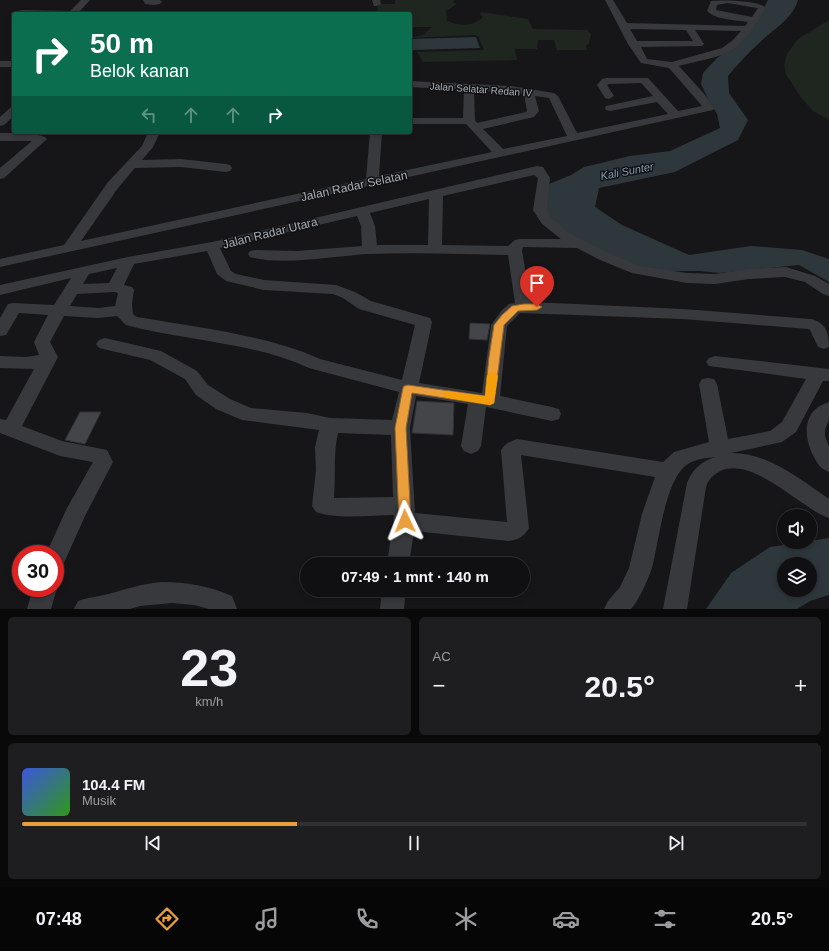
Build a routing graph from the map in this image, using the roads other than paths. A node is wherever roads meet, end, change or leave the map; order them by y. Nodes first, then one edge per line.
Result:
1 (86, 0) edge
2 (147, 0) edge
3 (609, 0) edge
4 (728, 1) edge
5 (158, 2) dead end
6 (74, 12) edge
7 (12, 14) edge
8 (4, 15) dead end
9 (753, 20) junction
10 (624, 26) junction
11 (688, 27) junction
12 (748, 29) junction
13 (633, 44) junction
14 (706, 44) junction
15 (732, 45) junction
16 (0, 64) edge
17 (12, 64) edge
18 (672, 65) junction
19 (412, 87) edge
20 (469, 88) junction
21 (529, 91) junction
22 (660, 98) junction
23 (0, 106) edge
24 (12, 106) edge
25 (12, 112) edge
26 (676, 116) junction
27 (412, 121) edge
28 (0, 124) edge
29 (472, 124) junction
30 (153, 134) edge
31 (376, 134) edge
32 (0, 137) edge
33 (574, 138) junction
34 (501, 154) junction
35 (134, 164) junction
36 (226, 168) dead end
37 (0, 175) edge
38 (372, 182) junction
39 (436, 194) junction
40 (362, 211) junction
41 (581, 244) junction
42 (212, 246) junction
43 (69, 248) junction
44 (435, 249) junction
45 (370, 250) junction
46 (515, 251) junction
47 (255, 254) dead end
48 (128, 261) junction
49 (0, 263) edge
50 (82, 272) junction
51 (115, 287) junction
52 (0, 290) edge
53 (72, 290) junction
54 (829, 291) edge
55 (524, 307) junction
56 (123, 310) junction
57 (58, 311) junction
58 (0, 330) edge
59 (824, 343) dead end
60 (105, 344) dead end
61 (49, 357) junction
62 (0, 362) edge
63 (715, 362) dead end
64 (824, 375) edge
65 (708, 384) dead end
66 (408, 388) junction
67 (484, 400) junction
68 (829, 409) edge
69 (552, 414) dead end
70 (330, 425) junction
71 (6, 428) edge
72 (400, 428) junction
73 (471, 446) dead end
74 (720, 448) junction
75 (829, 464) edge
76 (667, 471) junction
77 (829, 509) edge
78 (405, 513) junction
79 (61, 545) edge
80 (399, 557) edge
81 (42, 597) edge
82 (393, 597) edge
83 (39, 609) edge
84 (86, 609) edge
85 (225, 609) edge
86 (392, 609) edge
87 (616, 609) edge
88 (675, 609) edge

1 - 6 street
2 - 5 street
3 - 10 street
4 - 9 street
4 - 9 street
7 - 8 street
9 - 12 street
10 - 11 street
10 - 13 street
11 - 12 street
11 - 14 street
12 - 15 street
13 - 14 street
13 - 18 street
14 - 15 street
15 - 18 street
16 - 17 street
18 - 26 street, Jalan Radar Selatan
19 - 20 street, Jalan Selatar Redan IV
20 - 21 street, Jalan Selatar Redan IV
20 - 29 street
21 - 29 street
21 - 33 street, Jalan Selatar Redan IV
22 - 22 street
22 - 26 street
23 - 24 street
25 - 28 street
26 - 33 street, Jalan Radar Selatan
27 - 29 street
29 - 34 street
30 - 35 street
31 - 38 street
32 - 37 street
33 - 34 street, Jalan Radar Selatan
34 - 38 street, Jalan Radar Selatan
35 - 36 street
35 - 43 street
38 - 43 street, Jalan Radar Selatan
39 - 40 street, Jalan Radar Utara
39 - 41 street, Jalan Radar Utara
39 - 44 street
40 - 42 street, Jalan Radar Utara
40 - 45 street
41 - 46 street
41 - 54 street
42 - 48 street, Jalan Radar Utara
42 - 66 street
43 - 49 street, Jalan Radar Selatan
44 - 45 street
44 - 46 street
45 - 47 street
46 - 55 street
48 - 50 street, Jalan Radar Utara
48 - 51 street
50 - 52 street, Jalan Radar Utara
50 - 53 street
51 - 53 street
51 - 56 street
53 - 57 street
55 - 59 street
55 - 67 street
56 - 57 street
56 - 66 street
57 - 58 street
57 - 61 street
60 - 70 street
61 - 62 street
61 - 71 street
63 - 64 street
64 - 74 street
65 - 74 street
66 - 67 street
66 - 72 street
67 - 69 street
67 - 73 street
68 - 75 street
70 - 72 street
70 - 78 street
71 - 79 street
72 - 78 street
74 - 76 street
76 - 78 street
76 - 87 street
77 - 88 street
78 - 80 street
81 - 83 street
82 - 86 street
84 - 85 street

